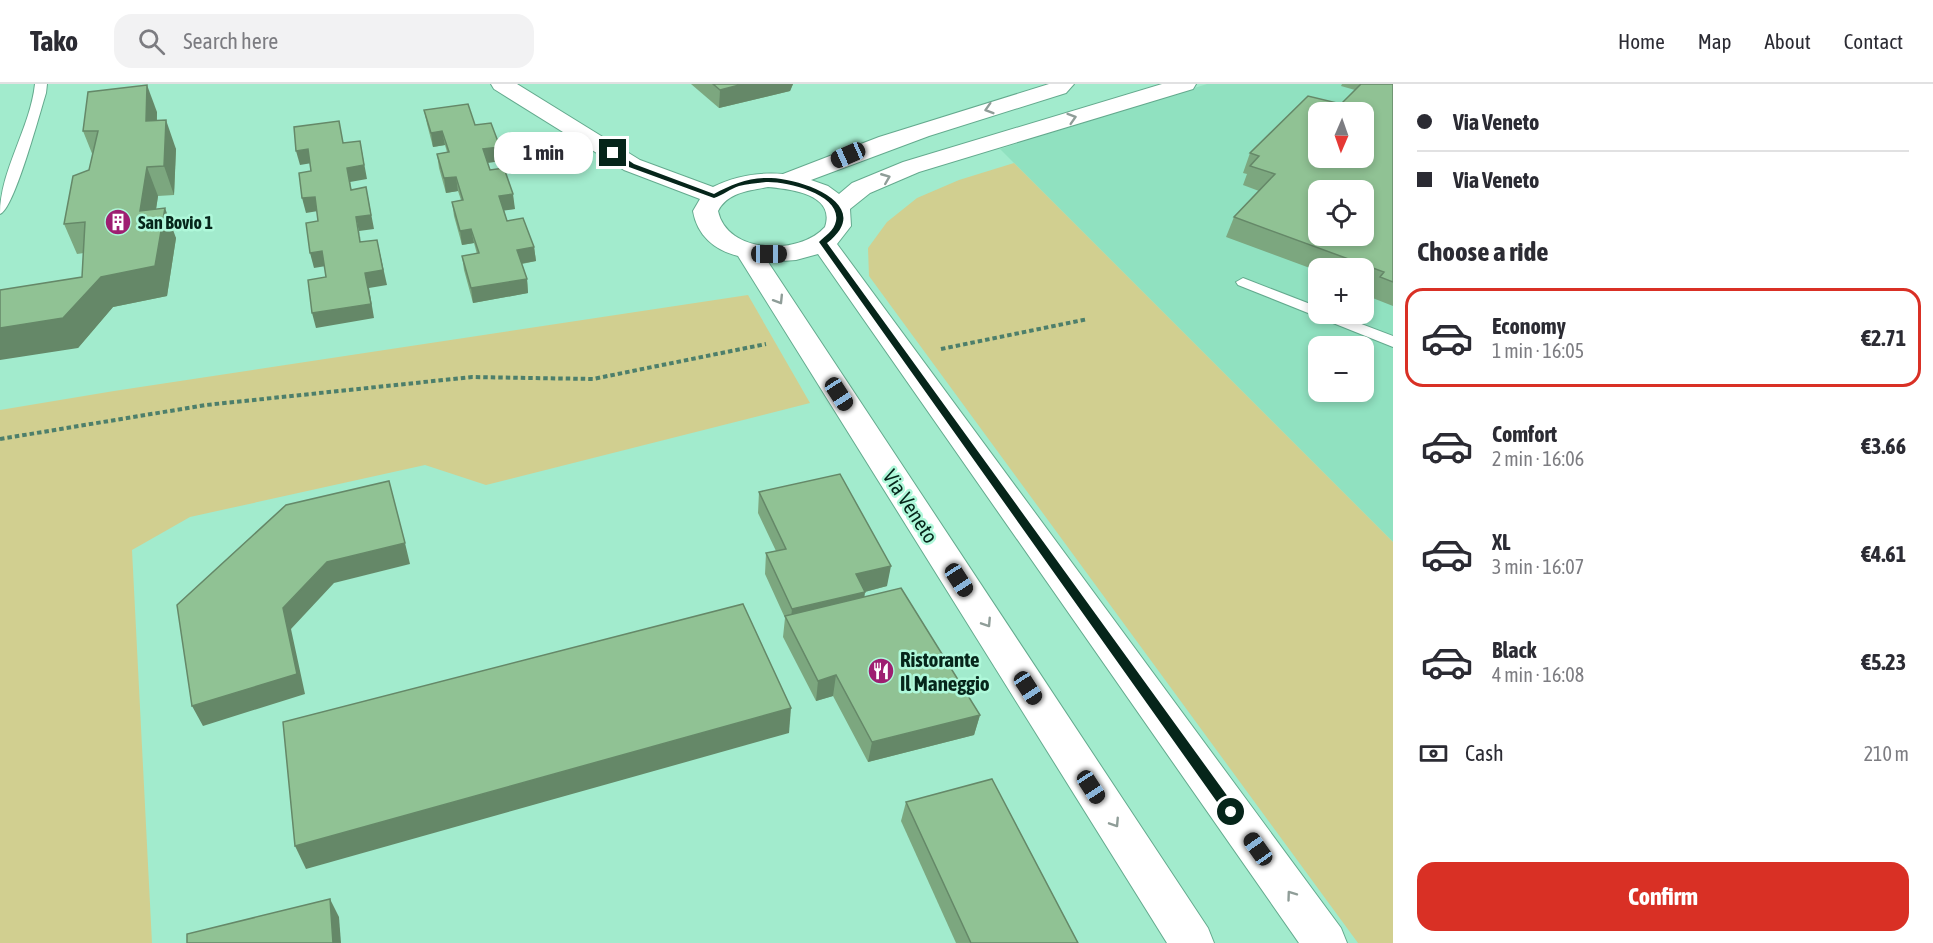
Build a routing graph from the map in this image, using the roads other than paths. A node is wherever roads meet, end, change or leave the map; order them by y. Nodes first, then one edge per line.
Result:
1 (40, 84) edge
2 (502, 84) edge
3 (1185, 84) edge
4 (1065, 85) edge
5 (787, 181) junction
6 (714, 196) junction
7 (837, 207) junction
8 (0, 210) edge
9 (822, 242) junction
10 (748, 251) junction
11 (1244, 282) dead end
12 (1308, 308) edge
13 (1348, 324) edge
14 (1393, 342) edge
15 (1192, 943) edge
16 (1325, 943) edge

1 - 8 lane
2 - 6 street
7 -> 3 street
4 -> 5 street
5 - 6 street
5 - 7 street
6 - 10 street
7 - 9 street
9 - 10 street
16 -> 9 street
10 -> 15 street, Via Veneto
11 - 12 lane
13 - 14 lane

